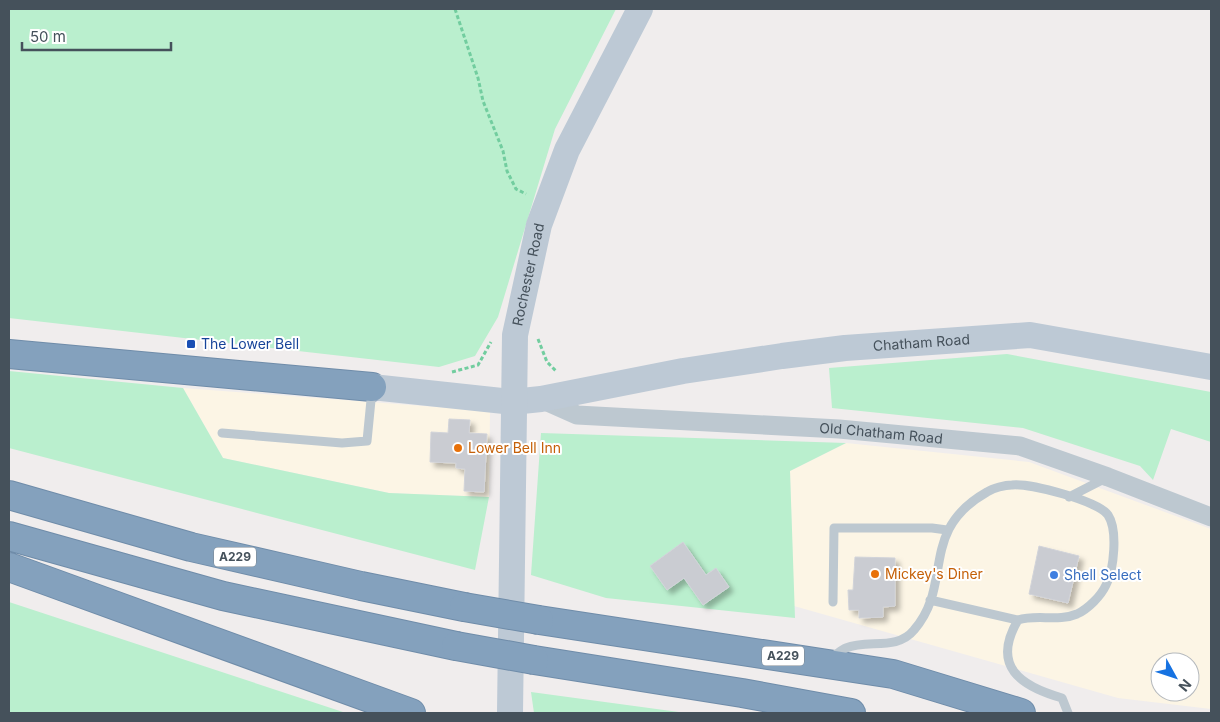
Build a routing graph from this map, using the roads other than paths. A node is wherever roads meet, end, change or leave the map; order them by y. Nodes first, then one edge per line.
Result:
1 (640, 9) edge
2 (9, 354) edge
3 (1211, 367) edge
4 (372, 387) junction
5 (541, 399) junction
6 (512, 402) junction
7 (222, 433) dead end
8 (1108, 476) junction
9 (9, 495) edge
10 (1069, 497) junction
11 (1211, 517) edge
12 (947, 530) junction
13 (9, 536) edge
14 (9, 568) edge
15 (930, 600) junction
16 (833, 602) dead end
17 (1018, 620) junction
18 (824, 662) junction
19 (412, 713) edge
20 (510, 713) edge
21 (851, 713) edge
22 (1021, 713) edge
23 (1068, 713) edge

1 - 6 street, Rochester Road
2 - 4 highway
3 - 5 street, Chatham Road
4 - 6 street, Chatham Road
4 - 7 lane
5 - 6 street, Chatham Road
5 - 8 street, Old Chatham Road
6 - 20 street, Rochester Road
8 - 10 lane
8 - 11 street, Old Chatham Road
9 - 18 highway, A229, bridge
10 - 12 lane
10 - 17 lane
12 - 15 lane
12 - 16 lane
13 - 21 highway, bridge
14 - 19 highway
15 - 17 lane
15 - 18 lane
17 - 23 lane
18 - 22 highway, A229

